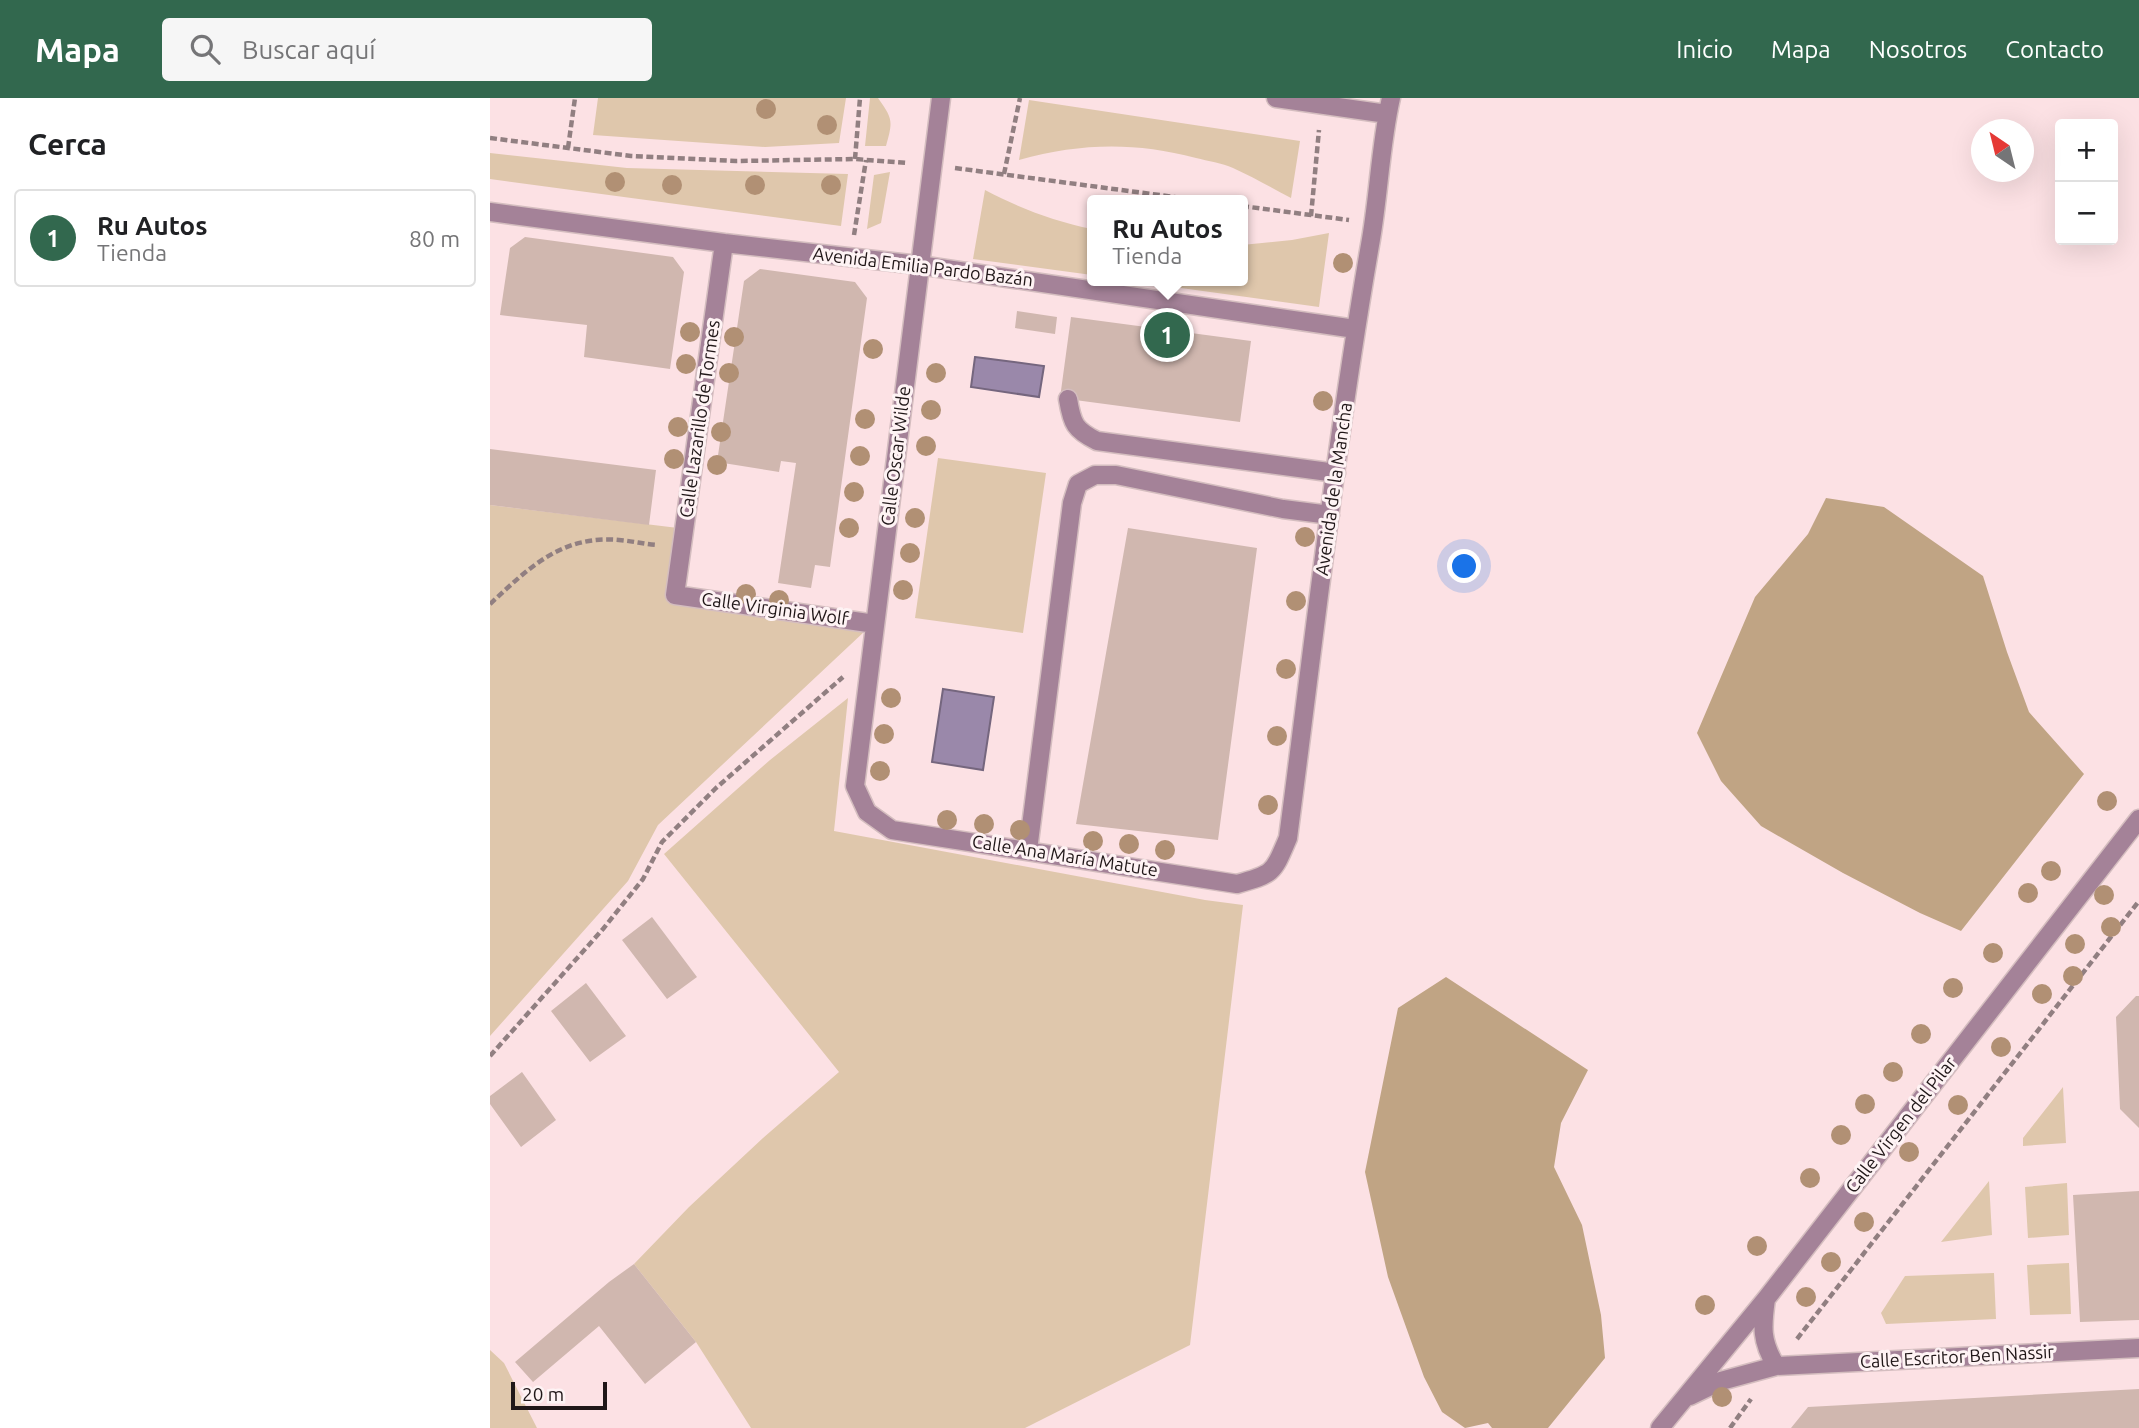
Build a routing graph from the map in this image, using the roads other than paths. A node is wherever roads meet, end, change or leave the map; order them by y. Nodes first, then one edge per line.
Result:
1 (940, 98) edge
2 (1276, 98) edge
3 (1389, 106) edge
4 (490, 212) edge
5 (724, 243) junction
6 (919, 265) junction
7 (1355, 329) junction
8 (1069, 400) dead end
9 (1336, 473) junction
10 (1330, 515) junction
11 (675, 594) joint
12 (875, 624) junction
13 (867, 812) joint
14 (2139, 819) edge
15 (1028, 850) junction
16 (1267, 876) joint
17 (1766, 1299) junction
18 (2139, 1348) edge
19 (1776, 1366) junction
20 (1684, 1399) junction
21 (1660, 1428) edge

1 - 6 street, Calle Oscar Wilde
2 - 3 street
3 - 7 street, Avenida de la Mancha
4 - 5 street, Avenida Emilia Pardo Bazán
5 - 6 street, Avenida Emilia Pardo Bazán
5 - 11 street, Calle Lazarillo de Tormes
6 - 7 street, Avenida Emilia Pardo Bazán
6 - 12 street, Calle Oscar Wilde
7 - 9 street, Avenida de la Mancha
8 - 9 street
9 - 10 street, Avenida de la Mancha
10 - 15 street
10 - 16 street, Avenida de la Mancha
11 - 12 street, Calle Virginia Wolf
12 - 13 street, Calle Oscar Wilde
13 - 15 street, Calle Ana María Matute
14 - 17 street, Calle Virgen del Pilar
15 - 16 street, Calle Ana María Matute
17 - 19 street
17 - 20 street, Calle Virgen del Pilar
18 - 19 street, Calle Escritor Ben Nassir
19 - 20 street, Calle Escritor Ben Nassir
20 - 21 street, Calle Virgen del Pilar

